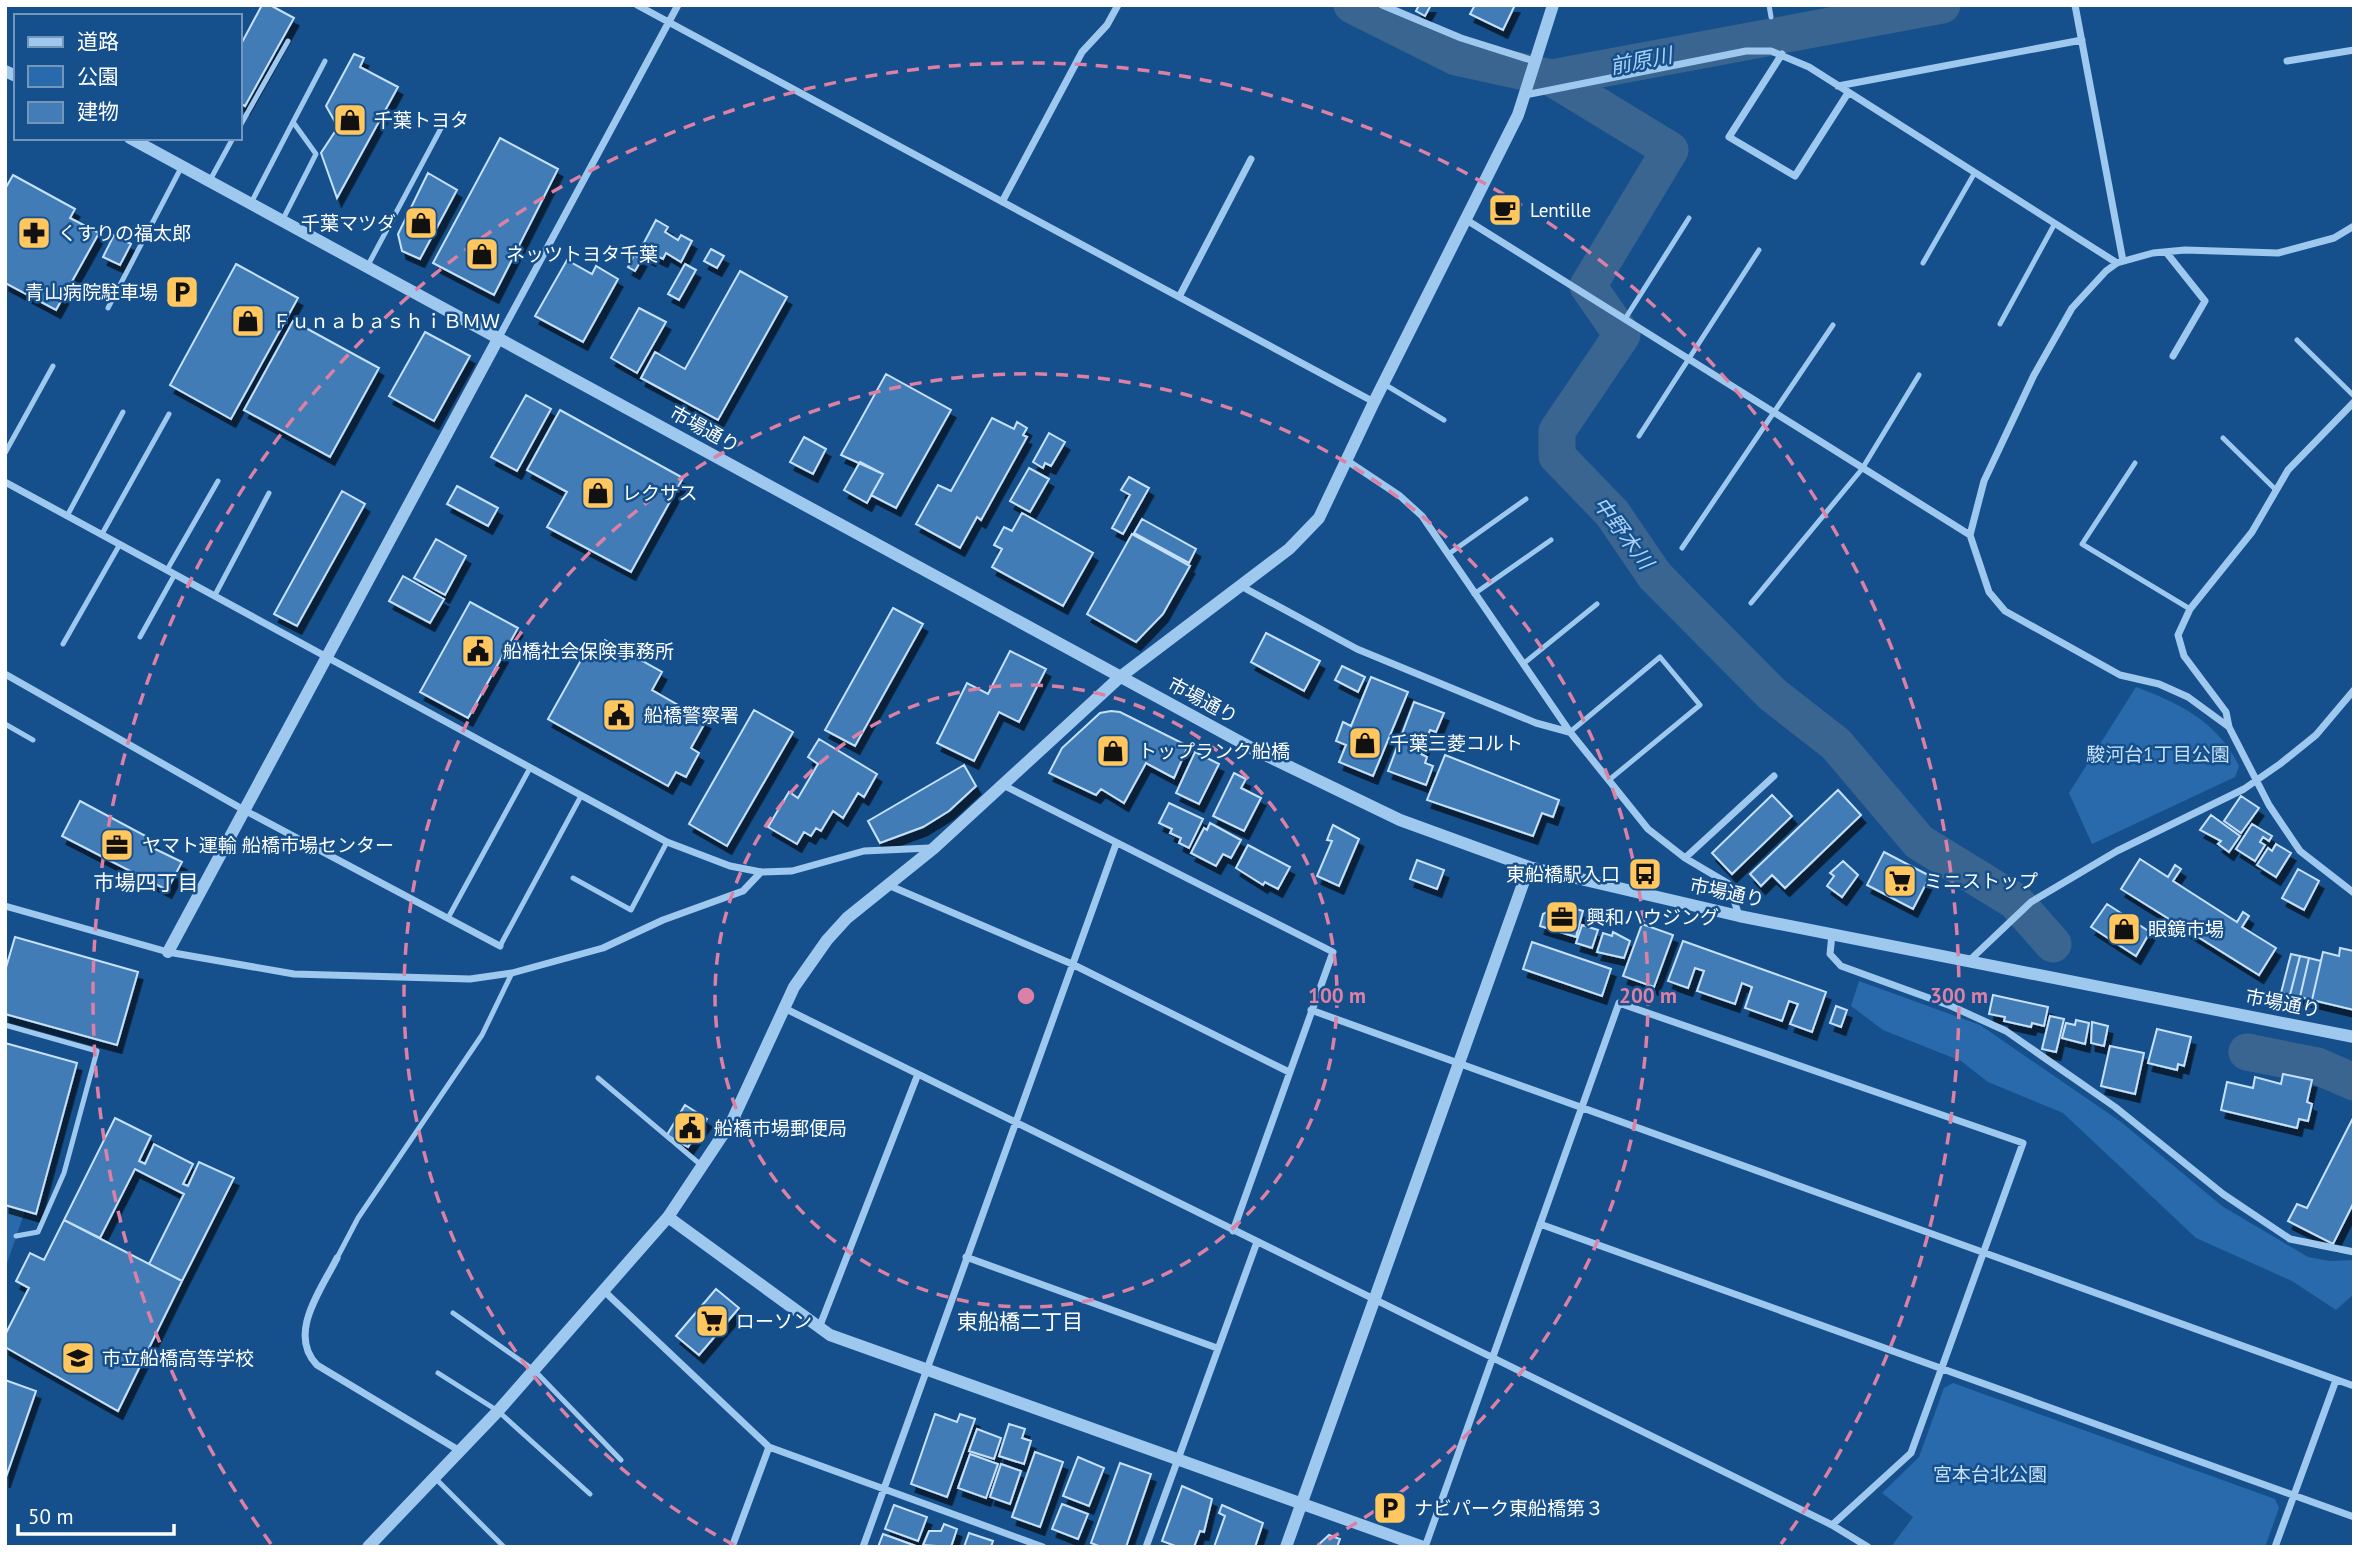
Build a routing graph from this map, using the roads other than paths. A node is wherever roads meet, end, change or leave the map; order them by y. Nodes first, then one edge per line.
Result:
1 (637, 5) edge
2 (678, 5) edge
3 (1118, 5) edge
4 (1382, 5) edge
5 (1553, 5) edge
6 (1769, 5) edge
7 (2075, 5) edge
8 (1771, 17) dead end
9 (668, 22) junction
10 (2082, 40) junction
11 (288, 41) dead end
12 (2354, 50) edge
13 (1782, 54) junction
14 (325, 61) dead end
15 (2287, 61) dead end
16 (1533, 64) junction
17 (1837, 86) junction
18 (1525, 91) junction
19 (1847, 93) junction
20 (447, 117) dead end
21 (242, 122) edge
22 (293, 122) junction
23 (134, 140) edge
24 (232, 140) edge
25 (1251, 159) dead end
26 (182, 166) junction
27 (1974, 174) junction
28 (209, 182) junction
29 (1002, 202) junction
30 (250, 204) junction
31 (1689, 218) dead end
32 (1464, 219) junction
33 (282, 221) junction
34 (2054, 225) junction
35 (2354, 226) edge
36 (1759, 250) dead end
37 (2166, 252) junction
38 (2120, 262) junction
39 (1923, 263) dead end
40 (367, 267) junction
41 (1179, 297) junction
42 (108, 308) dead end
43 (1625, 319) junction
44 (2000, 324) dead end
45 (1833, 325) dead end
46 (498, 339) junction
47 (2297, 340) dead end
48 (2173, 356) dead end
49 (1690, 360) junction
50 (53, 366) dead end
51 (1919, 375) dead end
52 (1383, 384) junction
53 (2354, 396) edge
54 (1374, 402) junction
55 (2354, 402) edge
56 (123, 412) dead end
57 (169, 414) dead end
58 (1773, 414) junction
59 (1444, 420) dead end
60 (1639, 436) dead end
61 (2223, 438) dead end
62 (5, 453) edge
63 (1346, 460) junction
64 (2135, 463) dead end
65 (1862, 469) junction
66 (218, 481) dead end
67 (5, 482) edge
68 (2276, 490) junction
69 (270, 493) dead end
70 (1526, 499) dead end
71 (67, 516) junction
72 (102, 534) junction
73 (1970, 536) junction
74 (1551, 540) dead end
75 (120, 544) junction
76 (1682, 548) dead end
77 (1450, 553) junction
78 (167, 570) junction
79 (175, 574) junction
80 (1239, 585) junction
81 (1474, 594) junction
82 (215, 595) junction
83 (1751, 603) dead end
84 (1597, 604) dead end
85 (2190, 609) junction
86 (140, 637) dead end
87 (63, 644) dead end
88 (327, 656) junction
89 (1523, 664) junction
90 (5, 674) edge
91 (1120, 677) junction
92 (2354, 690) edge
93 (5, 724) edge
94 (2229, 727) junction
95 (1570, 732) junction
96 (33, 740) dead end
97 (530, 768) junction
98 (1774, 776) dead end
99 (2256, 779) junction
100 (1609, 780) junction
101 (1003, 785) junction
102 (581, 796) junction
103 (244, 810) junction
104 (667, 842) junction
105 (1116, 845) junction
106 (934, 848) junction
107 (1685, 858) junction
108 (1529, 867) junction
109 (761, 872) junction
110 (573, 878) dead end
111 (887, 884) junction
112 (2354, 893) edge
113 (5, 906) edge
114 (1739, 916) junction
115 (448, 918) junction
116 (1832, 933) junction
117 (500, 946) joint
118 (168, 951) junction
119 (1971, 960) junction
120 (1072, 964) junction
121 (512, 973) junction
122 (784, 1008) junction
123 (1311, 1010) junction
124 (5, 1026) edge
125 (2354, 1037) edge
126 (1456, 1063) junction
127 (1289, 1072) junction
128 (918, 1074) junction
129 (598, 1078) dead end
130 (1580, 1108) junction
131 (1015, 1123) junction
132 (703, 1167) junction
133 (668, 1217) junction
134 (1540, 1224) junction
135 (1233, 1231) junction
136 (16, 1236) dead end
137 (1256, 1242) junction
138 (1983, 1252) junction
139 (2354, 1252) edge
140 (966, 1256) junction
141 (337, 1258) joint
142 (603, 1290) junction
143 (1373, 1300) junction
144 (453, 1313) dead end
145 (818, 1329) junction
146 (1217, 1348) junction
147 (1492, 1358) junction
148 (926, 1367) junction
149 (1941, 1369) junction
150 (534, 1370) junction
151 (438, 1373) dead end
152 (2336, 1380) junction
153 (2354, 1386) edge
154 (498, 1411) junction
155 (769, 1447) junction
156 (460, 1451) junction
157 (1178, 1459) junction
158 (621, 1460) dead end
159 (435, 1478) junction
160 (883, 1488) junction
161 (590, 1494) dead end
162 (2293, 1495) junction
163 (1302, 1502) junction
164 (2354, 1517) edge
165 (1832, 1525) junction
166 (368, 1547) edge
167 (504, 1547) edge
168 (732, 1547) edge
169 (863, 1547) edge
170 (1043, 1547) edge
171 (1146, 1547) edge
172 (1286, 1547) edge
173 (1424, 1547) edge
174 (1867, 1547) edge
175 (2275, 1547) edge

1 - 9 street
2 - 9 street
3 - 29 street
4 - 16 street
5 - 16 street
6 - 8 lane
7 - 10 street
9 - 29 street
9 - 46 street
10 - 17 street
10 - 38 street
11 - 21 lane
12 - 15 street
13 - 17 street
13 - 18 street
13 - 19 street
14 - 22 lane
16 - 18 street
17 - 19 street
18 - 32 street
19 - 27 street
20 - 40 lane
22 - 30 lane
22 - 33 lane
23 - 26 street, 市場通り
24 - 28 lane
25 - 41 street
26 - 28 street, 市場通り
26 - 42 lane
27 - 34 street
27 - 39 lane
28 - 30 street, 市場通り
29 - 41 street
30 - 33 street, 市場通り
31 - 43 lane
32 - 43 street
32 - 52 street
33 - 40 street, 市場通り
34 - 38 street
34 - 44 lane
35 - 37 street
36 - 49 lane
37 - 38 street
37 - 48 street
38 - 73 street
40 - 46 street, 市場通り
41 - 54 street
43 - 49 street
45 - 58 lane
46 - 88 street
46 - 91 street, 市場通り
47 - 53 lane
49 - 58 street
49 - 60 lane
50 - 62 lane
51 - 65 lane
52 - 54 street
52 - 59 lane
54 - 63 street
55 - 68 street
56 - 71 lane
57 - 72 lane
58 - 65 street
58 - 76 lane
61 - 68 lane
63 - 77 street
63 - 80 street
64 - 85 lane
65 - 73 street
65 - 83 lane
66 - 78 lane
67 - 71 street
68 - 85 street
69 - 82 lane
70 - 77 lane
71 - 72 street
72 - 75 street
73 - 94 street
74 - 81 lane
75 - 78 street
75 - 87 lane
77 - 81 street
78 - 79 street
79 - 82 street
79 - 86 lane
80 - 91 street
80 - 95 street
81 - 89 street
82 - 88 street
84 - 89 lane
85 - 94 street
88 - 97 street
88 - 103 street
89 - 95 street
90 - 103 street
91 - 101 street
91 - 108 street, 市場通り
92 - 99 street
93 - 96 lane
94 - 99 street
95 - 100 street
95 - 100 lane
97 - 102 street
97 - 115 lane
98 - 107 street
99 - 112 street
99 - 119 street
100 - 107 street
101 - 105 street
101 - 106 street
102 - 104 street
102 - 117 lane
103 - 115 street
103 - 118 street
104 - 109 street
104 - 110 lane
105 - 120 street
105 - 123 street
106 - 109 street
106 - 111 street
107 - 114 street
108 - 114 street, 市場通り
108 - 126 street
109 - 121 street
111 - 120 street
111 - 122 street
113 - 118 street
114 - 116 street, 市場通り
115 - 117 street
116 - 119 street, 市場通り
116 - 139 street
118 - 121 street
119 - 125 street, 市場通り
120 - 127 street
120 - 131 street
121 - 141 lane
122 - 128 street
122 - 132 street
123 - 126 street
123 - 127 street
124 - 136 lane
126 - 130 street
126 - 143 street
127 - 135 street
128 - 131 street
128 - 145 street
129 - 132 lane
130 - 134 street
130 - 138 street
130 - 138 street
131 - 135 street
131 - 140 street
132 - 133 street
133 - 142 street
133 - 145 street
134 - 147 street
134 - 149 street
135 - 137 street
137 - 143 street
137 - 146 street
138 - 149 street
138 - 152 street
140 - 146 street
140 - 148 street
141 - 156 street
142 - 150 street
142 - 155 street
143 - 147 street
143 - 163 street
144 - 150 lane
145 - 148 street
146 - 157 street
147 - 165 street
147 - 173 street
148 - 157 street
148 - 160 street
149 - 162 street
149 - 165 street
150 - 154 street
150 - 158 lane
151 - 154 lane
152 - 153 street
152 - 162 street
154 - 156 street
154 - 161 lane
155 - 160 street
155 - 168 street
156 - 159 street
157 - 163 street
157 - 171 street
159 - 166 street
159 - 167 lane
160 - 169 street
160 - 170 street
162 - 164 street
162 - 175 street
163 - 172 street
163 - 173 street
165 - 174 street

